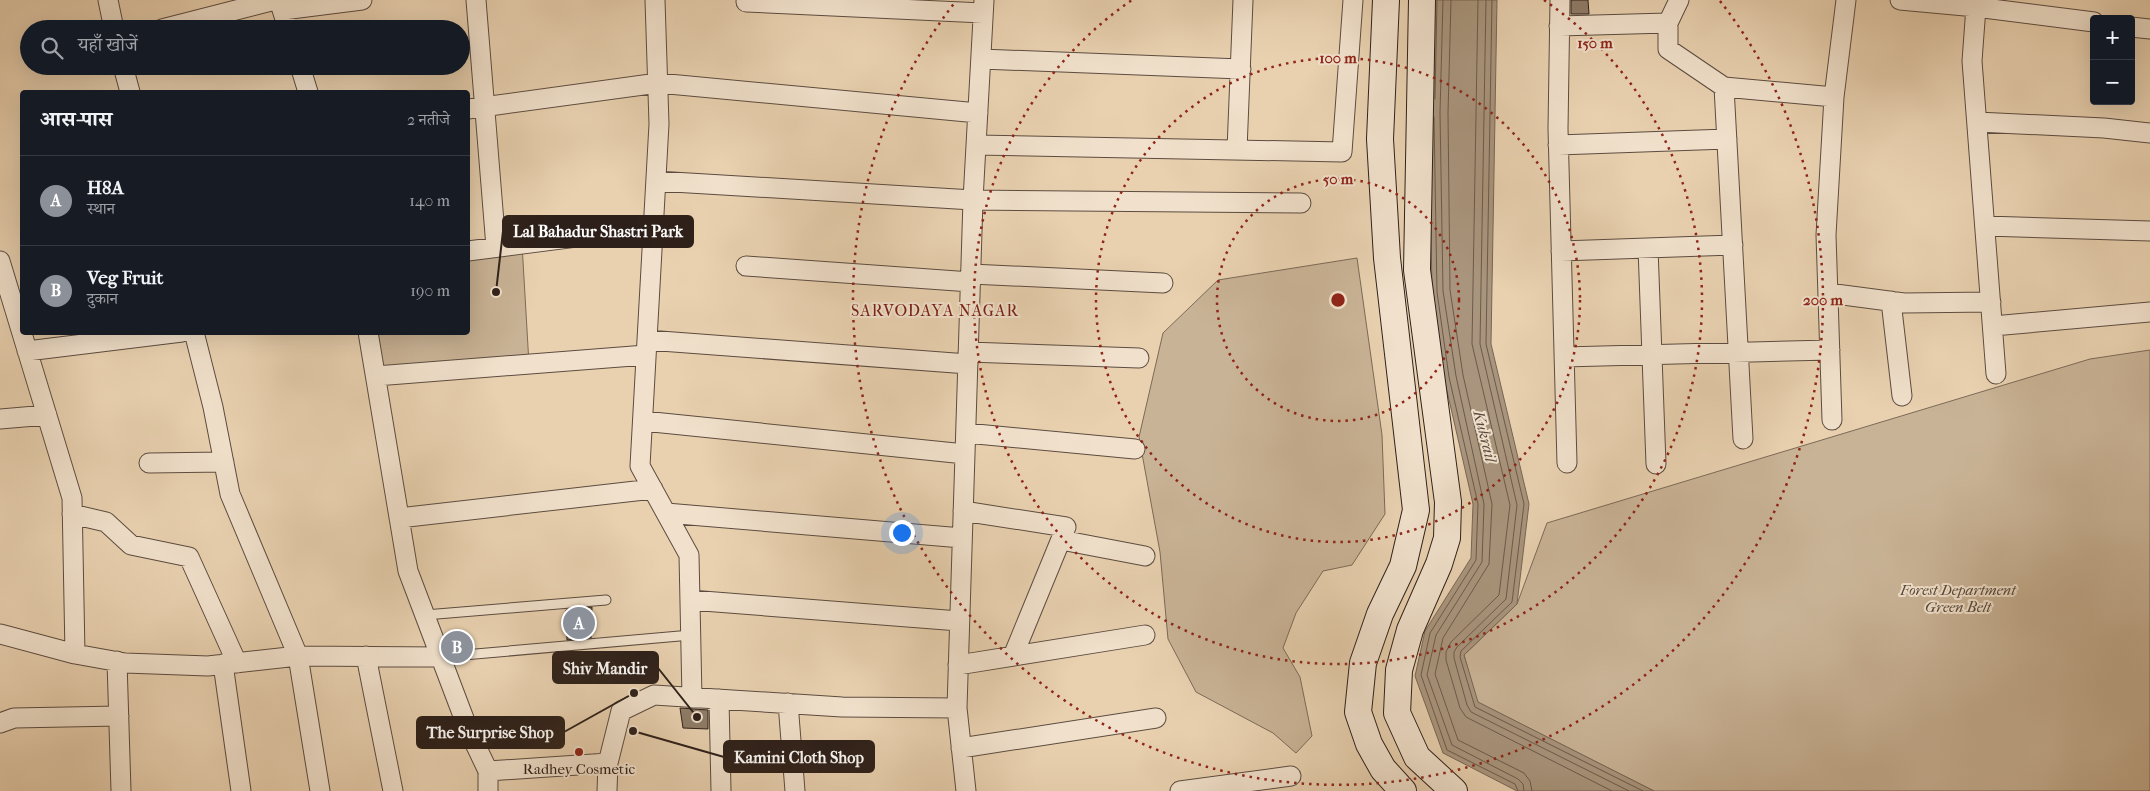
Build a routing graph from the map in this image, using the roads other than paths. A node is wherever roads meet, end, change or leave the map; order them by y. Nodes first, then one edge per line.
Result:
1 (108, 0) edge
2 (362, 0) edge
3 (476, 0) edge
4 (655, 0) edge
5 (1243, 0) edge
6 (1353, 0) edge
7 (1386, 0) edge
8 (1422, 0) edge
9 (1560, 0) edge
10 (1679, 0) edge
11 (1846, 0) edge
12 (1900, 0) edge
13 (746, 2) dead end
14 (279, 4) edge
15 (984, 6) edge
16 (2024, 6) edge
17 (1976, 7) junction
18 (112, 20) edge
19 (204, 20) edge
20 (285, 20) edge
21 (2090, 21) edge
22 (1668, 23) junction
23 (1559, 26) junction
24 (2135, 27) edge
25 (2150, 29) edge
26 (981, 59) junction
27 (1240, 69) junction
28 (125, 75) edge
29 (303, 75) edge
30 (658, 83) junction
31 (1724, 87) junction
32 (129, 90) edge
33 (307, 90) edge
34 (1834, 97) junction
35 (476, 108) edge
36 (978, 113) junction
37 (1977, 122) junction
38 (2150, 133) edge
39 (1727, 139) junction
40 (976, 145) junction
41 (1558, 145) junction
42 (1238, 150) junction
43 (656, 182) junction
44 (974, 200) junction
45 (1301, 202) dead end
46 (1985, 226) junction
47 (654, 227) junction
48 (2150, 231) edge
49 (1732, 245) junction
50 (496, 247) junction
51 (1648, 248) junction
52 (470, 251) edge
53 (1561, 251) junction
54 (0, 260) edge
55 (746, 266) dead end
56 (971, 278) junction
57 (1163, 283) dead end
58 (1828, 293) junction
59 (1891, 301) junction
60 (1991, 302) junction
61 (2150, 312) edge
62 (20, 325) edge
63 (1993, 326) junction
64 (23, 335) edge
65 (158, 335) edge
66 (195, 335) edge
67 (369, 335) edge
68 (647, 347) junction
69 (1830, 350) junction
70 (28, 351) junction
71 (1738, 353) junction
72 (1652, 355) junction
73 (1564, 357) junction
74 (968, 358) junction
75 (1139, 358) dead end
76 (1996, 374) dead end
77 (376, 376) junction
78 (1902, 396) dead end
79 (47, 415) junction
80 (0, 419) edge
81 (1832, 420) dead end
82 (643, 421) junction
83 (966, 433) junction
84 (1743, 439) dead end
85 (1134, 449) dead end
86 (965, 454) junction
87 (224, 462) junction
88 (149, 463) dead end
89 (1567, 463) dead end
90 (1656, 464) dead end
91 (653, 489) junction
92 (963, 511) junction
93 (666, 513) junction
94 (72, 514) junction
95 (399, 518) junction
96 (962, 538) junction
97 (1061, 540) junction
98 (1145, 556) dead end
99 (606, 600) dead end
100 (690, 600) junction
101 (425, 615) junction
102 (959, 621) junction
103 (0, 634) edge
104 (691, 635) junction
105 (1145, 635) dead end
106 (75, 654) junction
107 (298, 656) junction
108 (366, 656) junction
109 (1013, 656) junction
110 (441, 657) junction
111 (117, 661) junction
112 (230, 663) junction
113 (958, 665) junction
114 (692, 698) junction
115 (719, 699) junction
116 (788, 703) junction
117 (957, 708) junction
118 (118, 716) junction
119 (1156, 718) dead end
120 (0, 724) edge
121 (961, 748) junction
122 (608, 764) junction
123 (488, 771) junction
124 (1291, 776) dead end
125 (121, 791) edge
126 (241, 791) edge
127 (320, 791) edge
128 (393, 791) edge
129 (488, 791) edge
130 (607, 791) edge
131 (721, 791) edge
132 (795, 791) edge
133 (966, 791) edge
134 (1180, 791) edge
135 (1403, 791) edge
136 (1454, 791) edge

1 - 18 street
2 - 14 street
3 - 35 street
4 - 30 street
5 - 27 street
6 - 42 street
7 - 135 street
8 - 136 street
9 - 23 street
10 - 22 street
11 - 34 street
12 - 17 street
13 - 15 street
14 - 19 street
14 - 20 street
15 - 26 street
16 - 17 street
16 - 21 street
17 - 37 street
22 - 23 street
22 - 31 street
23 - 41 street
24 - 25 street
26 - 27 street
26 - 36 street
27 - 42 street
28 - 32 street
29 - 33 street
30 - 35 street
30 - 36 street
30 - 43 street
31 - 34 street
31 - 39 street
34 - 58 street
35 - 50 street
36 - 40 street
37 - 38 street
37 - 46 street
39 - 41 street
39 - 49 street
40 - 42 street
40 - 44 street
41 - 53 street
43 - 44 street
43 - 47 street
44 - 45 street
44 - 56 street
46 - 48 street
46 - 60 street
47 - 50 street
47 - 68 street
49 - 51 street
49 - 71 street
50 - 52 street
51 - 53 street
51 - 72 street
53 - 73 street
54 - 62 street
55 - 56 street
56 - 57 street
56 - 74 street
58 - 59 street
58 - 69 street
59 - 60 street
59 - 78 street
60 - 63 street
61 - 63 street
63 - 76 street
64 - 70 street
65 - 70 street
66 - 87 street
67 - 77 street
68 - 74 street
68 - 77 street
68 - 82 street
69 - 71 street
69 - 81 street
70 - 79 street
71 - 72 street
71 - 84 street
72 - 73 street
72 - 90 street
73 - 89 street
74 - 75 street
74 - 83 street
77 - 95 street
79 - 80 street
79 - 94 street
82 - 86 street
82 - 91 street
83 - 85 street
83 - 86 street
86 - 92 street
87 - 88 street
87 - 107 street
91 - 93 street
91 - 95 street
92 - 96 street
92 - 97 street
93 - 96 street
93 - 100 street
94 - 106 street
94 - 112 street
95 - 101 street
96 - 102 street
97 - 98 street
97 - 109 street
99 - 101 lane
100 - 102 street
100 - 104 street
101 - 110 street
102 - 113 street
103 - 106 street
104 - 110 lane
104 - 114 street
105 - 109 street
106 - 111 street
107 - 108 street
107 - 112 street
107 - 127 street
108 - 110 street
108 - 128 street
109 - 113 street
110 - 123 street
111 - 112 street
111 - 118 street
112 - 126 street
113 - 117 street
114 - 115 street
114 - 122 street
115 - 116 street
115 - 131 street
116 - 117 street
116 - 132 street
117 - 121 street
118 - 120 street
118 - 125 street
119 - 121 street
121 - 133 street
122 - 123 street
122 - 130 street
123 - 129 street
124 - 134 street

